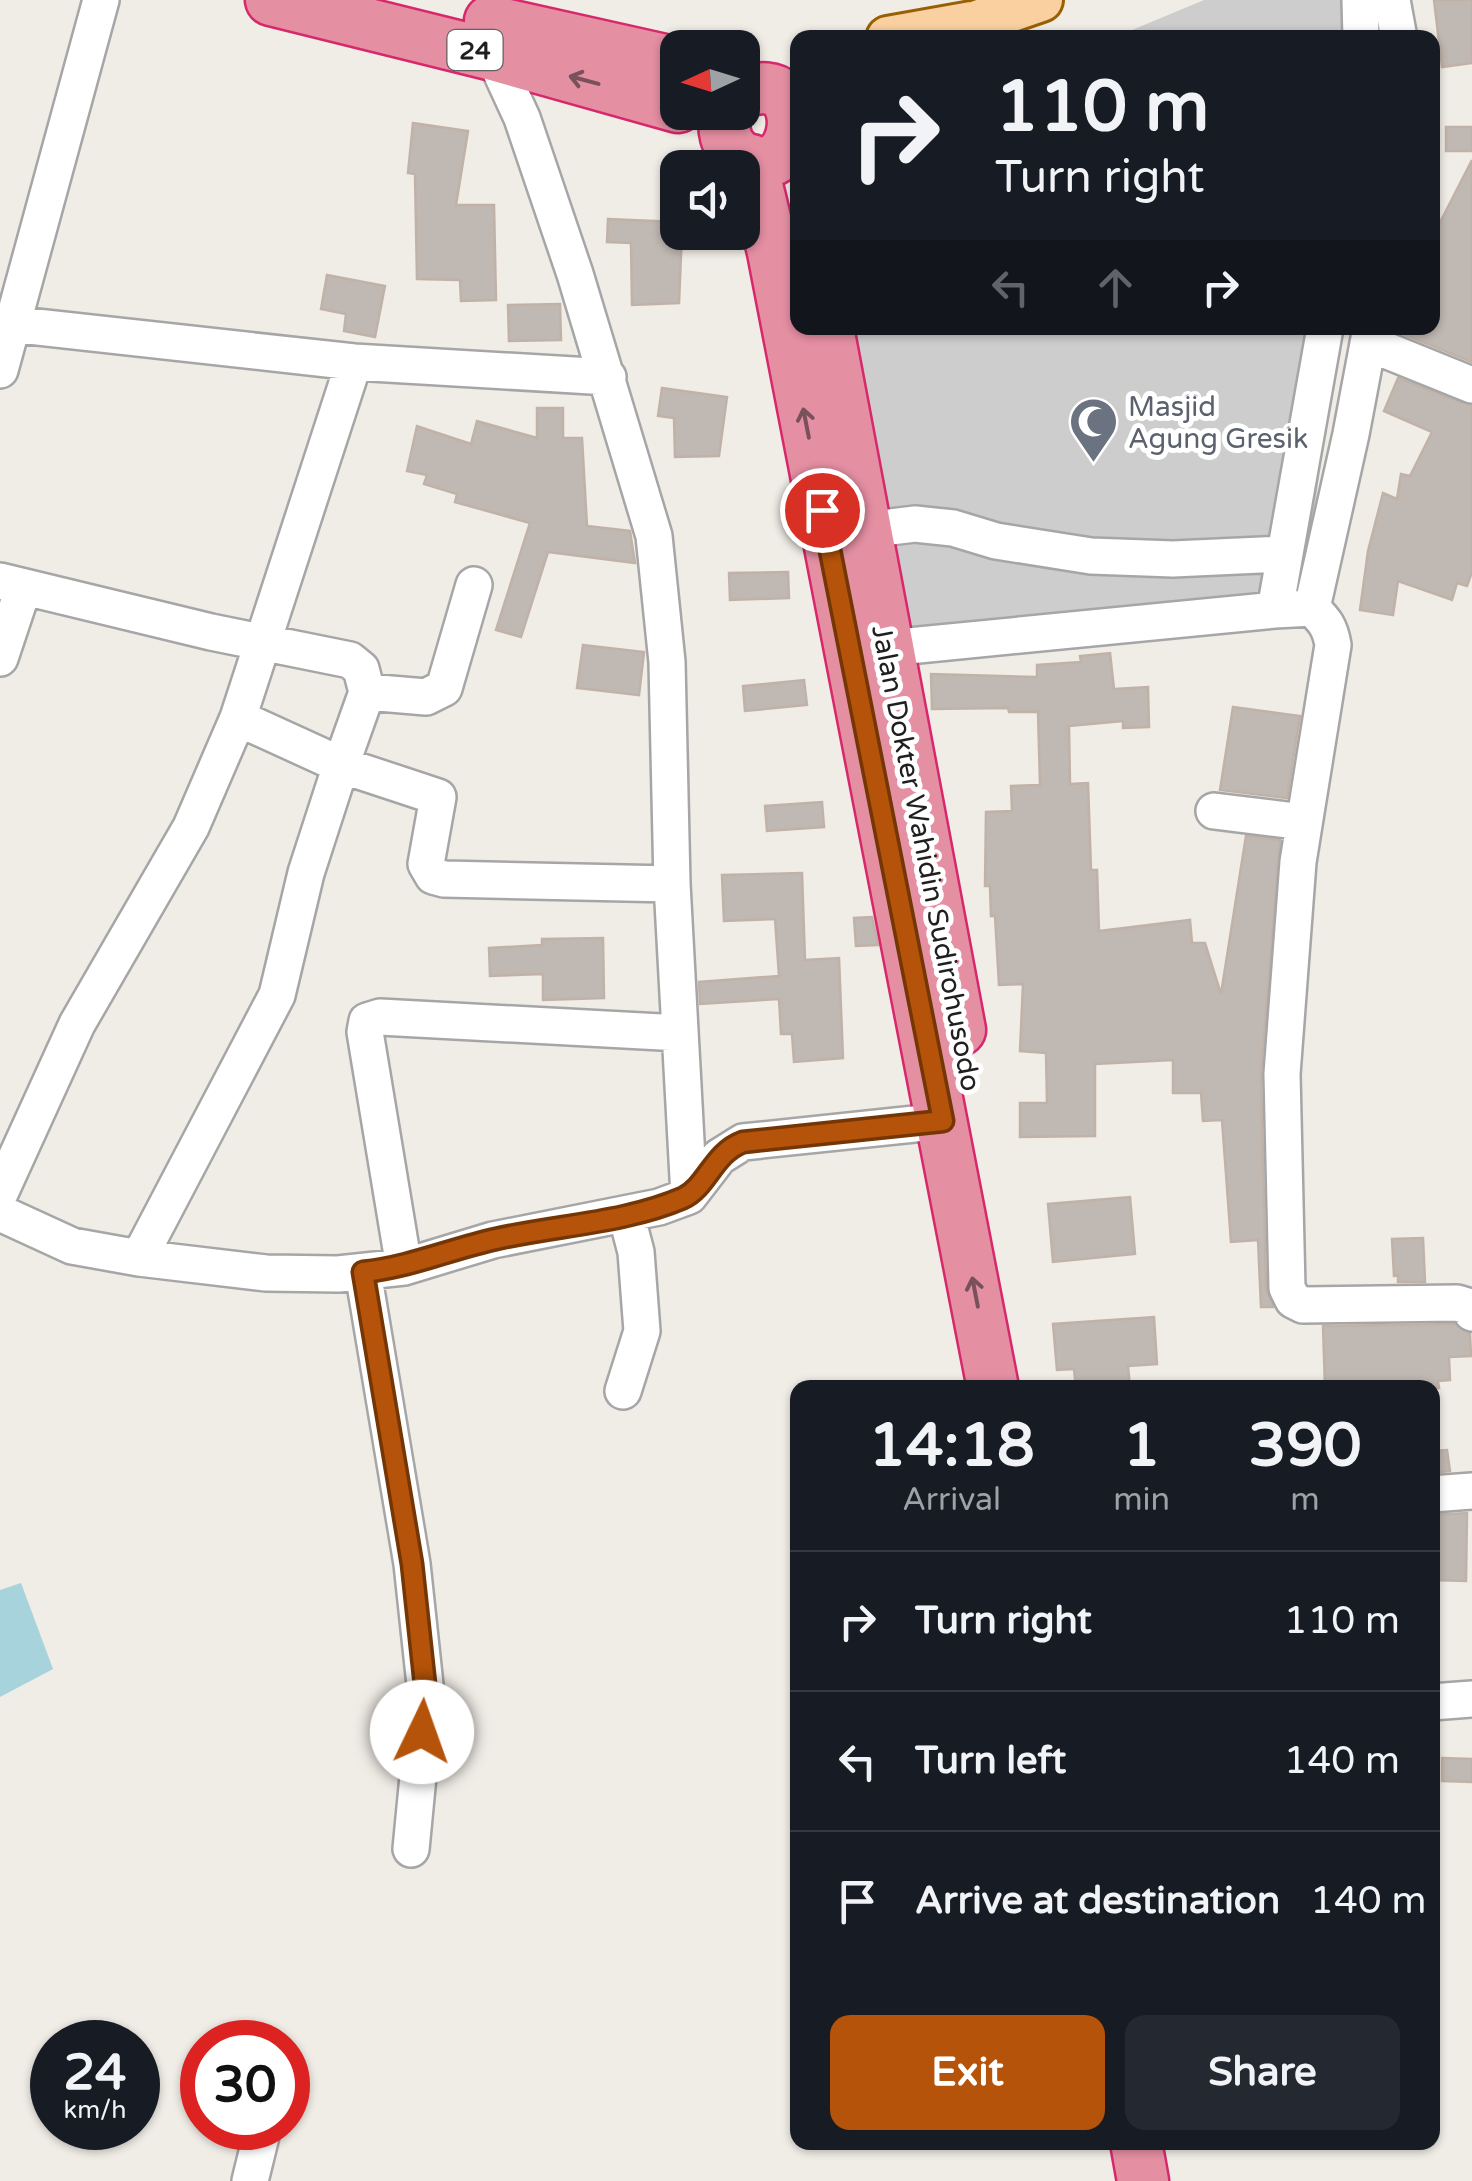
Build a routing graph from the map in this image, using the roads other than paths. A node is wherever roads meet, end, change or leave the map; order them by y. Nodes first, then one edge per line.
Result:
1 (101, 0) edge
2 (270, 0) edge
3 (397, 0) edge
4 (1042, 0) edge
5 (1360, 0) edge
6 (1392, 0) edge
7 (962, 30) edge
8 (1361, 30) edge
9 (1397, 30) edge
10 (494, 55) junction
11 (660, 59) edge
12 (660, 93) edge
13 (756, 130) edge
14 (7, 324) edge
15 (790, 334) edge
16 (790, 335) edge
17 (829, 335) edge
18 (1324, 335) edge
19 (1369, 335) edge
20 (354, 362) junction
21 (0, 370) edge
22 (608, 377) junction
23 (1472, 385) edge
24 (865, 530) junction
25 (1285, 554) junction
26 (12, 585) edge
27 (474, 585) dead end
28 (1312, 608) junction
29 (1275, 610) junction
30 (265, 642) junction
31 (888, 648) junction
32 (0, 658) edge
33 (367, 692) junction
34 (238, 718) junction
35 (341, 765) junction
36 (1214, 811) dead end
37 (1304, 822) junction
38 (672, 884) junction
39 (680, 1033) junction
40 (943, 1121) junction
41 (0, 1193) edge
42 (689, 1196) junction
43 (0, 1213) edge
44 (626, 1214) junction
45 (139, 1258) junction
46 (404, 1268) junction
47 (363, 1272) junction
48 (1472, 1313) edge
49 (992, 1380) edge
50 (1025, 1380) edge
51 (623, 1391) dead end
52 (1472, 1492) edge
53 (1440, 1494) edge
54 (1472, 1699) edge
55 (1440, 1701) edge
56 (410, 1849) dead end
57 (258, 2150) edge
58 (1137, 2150) edge
59 (1169, 2150) edge
60 (250, 2181) edge
61 (1143, 2181) edge
62 (1175, 2181) edge

1 - 14 street
2 - 10 highway, Jalan Dokter Wahidin Sudirohusodo / 24
3 - 11 highway, 24
4 - 7 main road
5 - 8 street
6 - 9 street
12 -> 10 highway, Jalan Dokter Wahidin Sudirohusodo / 24
10 - 22 street
15 -> 13 highway, Jalan Dokter Wahidin Sudirohusodo / 24
14 - 20 street
14 - 21 street
40 -> 16 highway, Jalan Dokter Wahidin Sudirohusodo / 24
17 - 24 highway, Jalan Dokter Wahidin Sudirohusodo
18 - 25 street
19 - 23 street
19 - 28 street
20 - 22 street
20 - 30 street
22 - 38 street
24 - 25 street
24 - 31 highway, Jalan Dokter Wahidin Sudirohusodo
25 - 29 street
26 - 30 street
26 - 32 street
27 - 33 street
28 - 29 street
28 - 37 street
29 - 31 street
30 - 33 street
30 - 34 street
31 - 50 highway, Jalan Dokter Wahidin Sudirohusodo
33 - 35 street
34 - 35 street
34 - 41 street
35 - 38 street
35 - 45 street
36 - 37 street
37 - 48 street
38 - 39 street
39 - 42 street
39 - 46 street
40 - 42 street
49 -> 40 highway, Jalan Dokter Wahidin Sudirohusodo / 24
42 - 44 street
43 - 45 street
44 - 46 street
44 - 51 street
45 - 47 street
46 - 47 street
47 - 56 street
52 - 53 street
54 - 55 street
57 - 60 street
58 - 61 highway
59 - 62 highway

